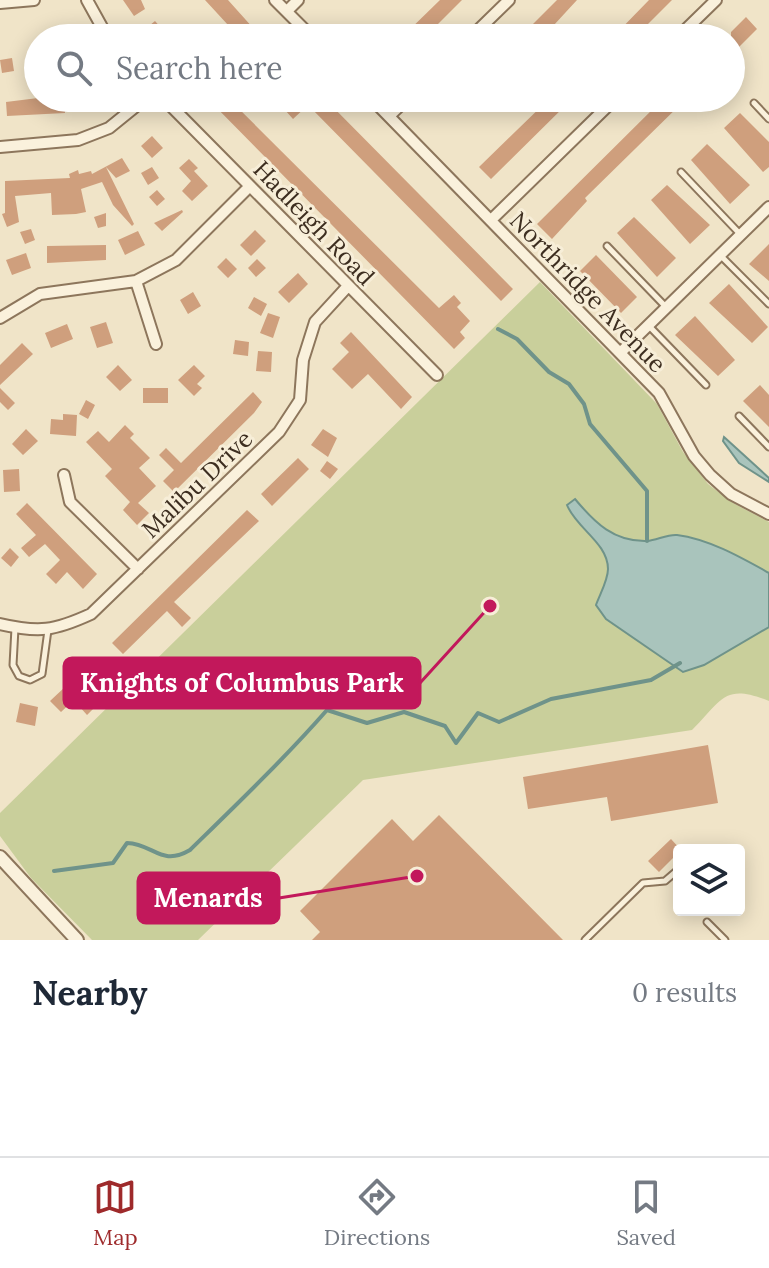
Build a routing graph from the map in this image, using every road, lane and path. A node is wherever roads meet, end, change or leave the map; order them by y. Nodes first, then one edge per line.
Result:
1 (34, 0) edge
2 (87, 0) edge
3 (275, 0) edge
4 (298, 0) edge
5 (509, 0) edge
6 (716, 0) edge
7 (0, 3) edge
8 (287, 11) junction
9 (100, 24) edge
10 (300, 24) edge
11 (484, 24) edge
12 (691, 24) edge
13 (754, 103) dead end
14 (129, 112) edge
15 (177, 112) edge
16 (385, 112) edge
17 (393, 112) edge
18 (602, 112) edge
19 (389, 116) junction
20 (769, 119) edge
21 (0, 147) edge
22 (681, 172) dead end
23 (250, 186) junction
24 (769, 207) edge
25 (491, 220) junction
26 (741, 234) junction
27 (607, 246) dead end
28 (720, 255) junction
29 (136, 281) junction
30 (348, 286) junction
31 (769, 304) edge
32 (667, 307) junction
33 (0, 318) edge
34 (648, 326) junction
35 (156, 344) dead end
36 (620, 353) junction
37 (437, 375) dead end
38 (706, 385) dead end
39 (739, 416) dead end
40 (769, 447) edge
41 (64, 475) dead end
42 (769, 514) edge
43 (138, 569) junction
44 (0, 624) edge
45 (15, 628) junction
46 (48, 630) junction
47 (0, 857) edge
48 (673, 874) edge
49 (707, 922) dead end
50 (77, 940) edge
51 (585, 940) edge
52 (725, 940) edge

1 - 7 street
2 - 9 street
3 - 8 street
4 - 8 street
5 - 11 street
6 - 12 street
8 - 10 street
13 - 20 lane
14 - 21 street
15 - 23 street, Hadleigh Road
16 - 19 street, Northridge Avenue
17 - 19 street
18 - 25 street
19 - 25 street, Northridge Avenue
22 - 26 lane
23 - 29 street
23 - 30 street, Hadleigh Road
24 - 26 street
25 - 36 street, Northridge Avenue
26 - 28 street
27 - 32 lane
28 - 31 lane
28 - 32 street
29 - 33 street
29 - 35 street
30 - 37 street, Hadleigh Road
30 - 43 street, Malibu Drive
32 - 34 street
34 - 36 street
34 - 38 lane
36 - 42 street, Northridge Avenue
39 - 40 lane
41 - 43 street
43 - 46 street, Malibu Drive
44 - 45 street, Malibu Drive
45 - 46 street, Malibu Drive
45 - 46 lane
47 - 50 street
48 - 51 lane
49 - 52 lane

